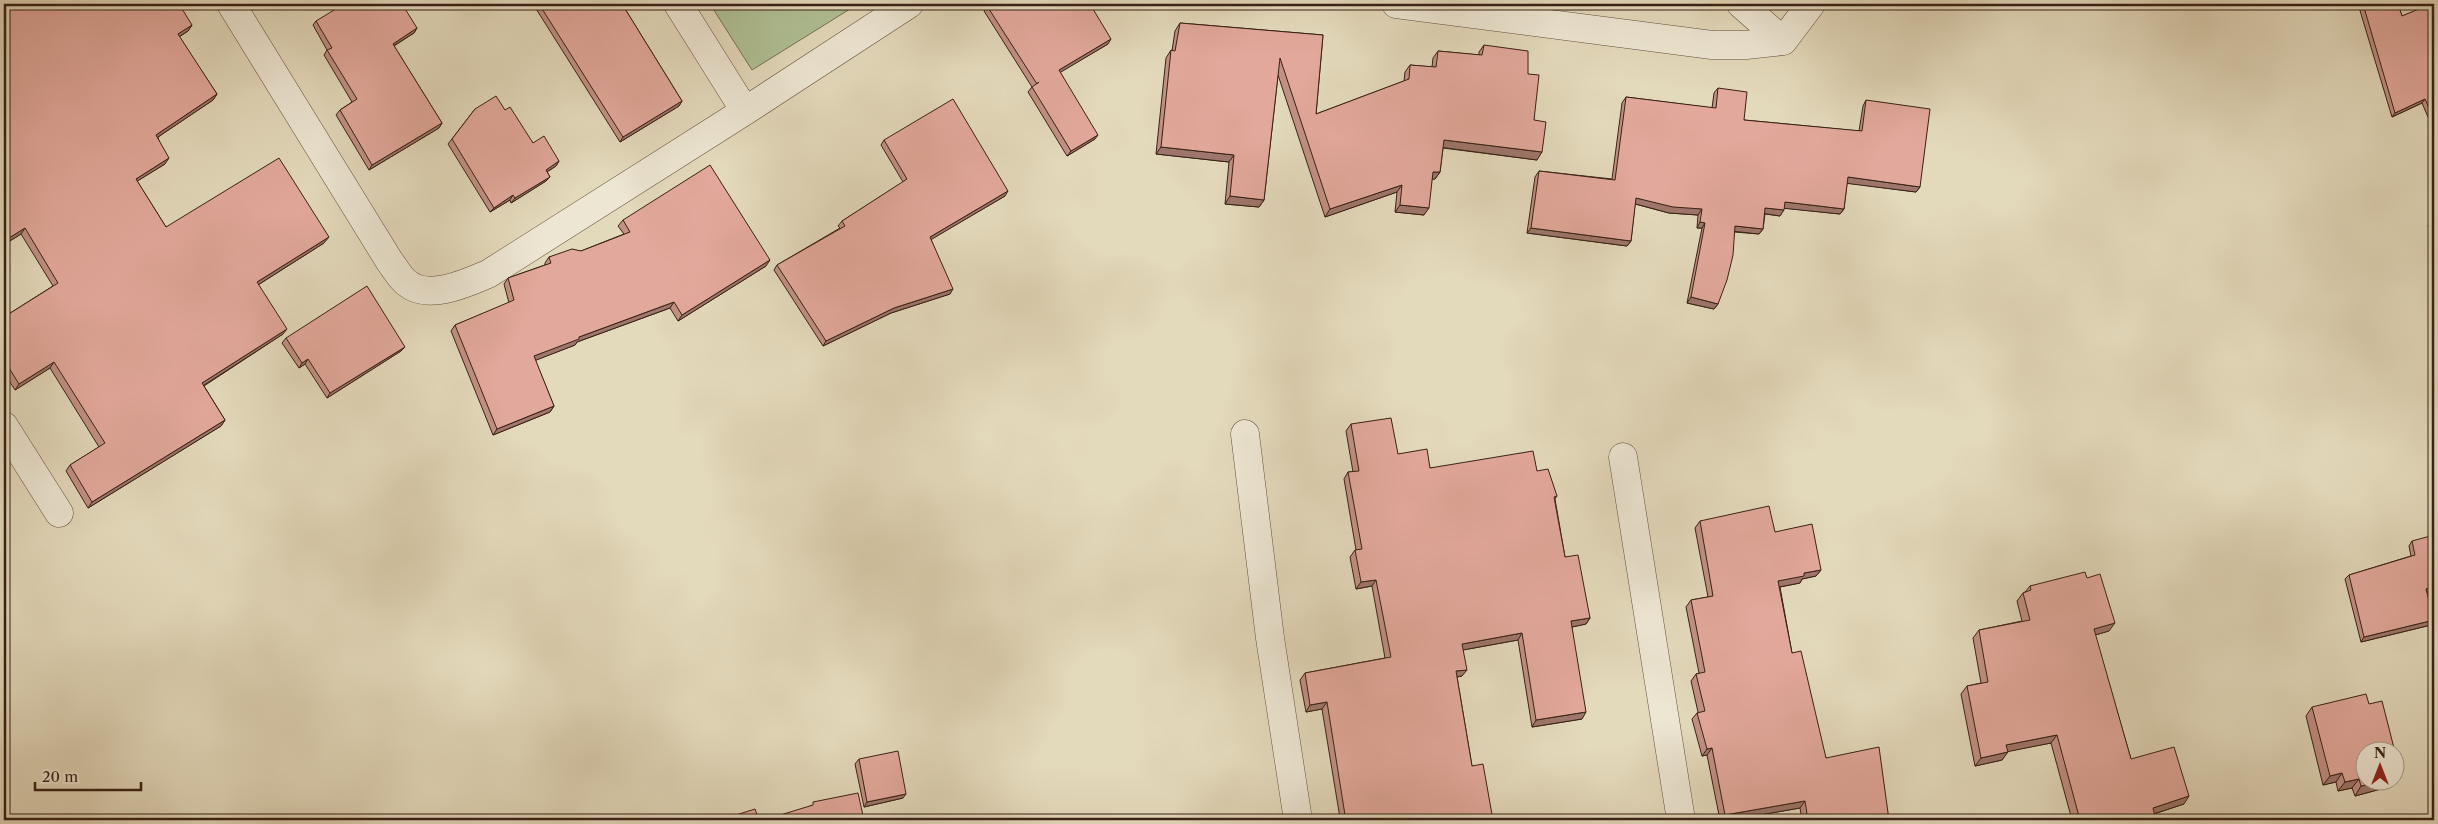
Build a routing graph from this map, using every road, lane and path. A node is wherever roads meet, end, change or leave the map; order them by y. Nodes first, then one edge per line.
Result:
1 (231, 4) edge
2 (678, 4) edge
3 (909, 4) edge
4 (1396, 4) edge
5 (1741, 4) edge
6 (1811, 4) edge
7 (1783, 41) junction
8 (746, 111) junction
9 (4, 426) edge
10 (1244, 434) dead end
11 (1623, 457) dead end
12 (59, 513) dead end
13 (1298, 820) edge
14 (1681, 820) edge

1 - 8 street
2 - 8 street
3 - 8 street
4 - 7 street
5 - 7 street
6 - 7 street
9 - 12 street
10 - 13 street
11 - 14 street

